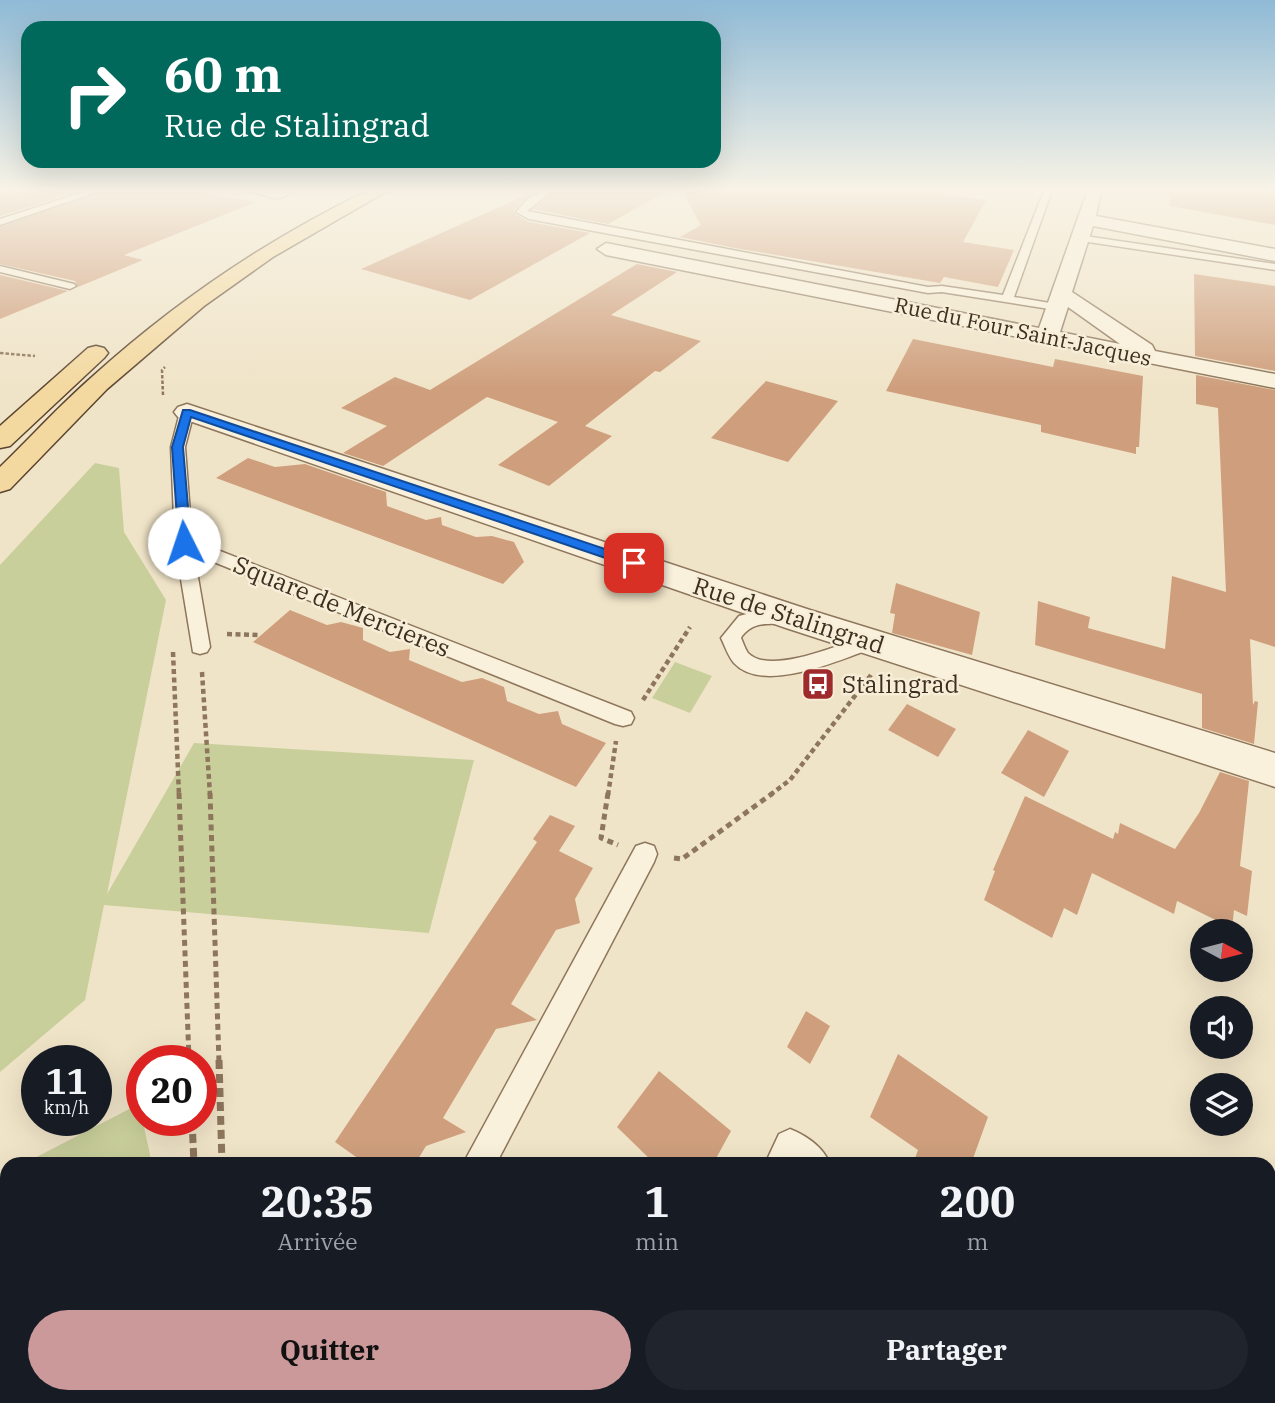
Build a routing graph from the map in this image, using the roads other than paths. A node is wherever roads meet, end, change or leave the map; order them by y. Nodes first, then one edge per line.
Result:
1 (229, 256) edge
2 (264, 256) edge
3 (647, 256) edge
4 (747, 256) edge
5 (1023, 256) edge
6 (1073, 256) edge
7 (1201, 256) edge
8 (1275, 267) edge
9 (0, 268) edge
10 (70, 286) dead end
11 (1007, 300) junction
12 (1059, 300) junction
13 (142, 318) dead end
14 (1047, 338) junction
15 (109, 342) dead end
16 (1157, 359) junction
17 (1275, 381) edge
18 (187, 412) joint
19 (0, 440) edge
20 (0, 483) edge
21 (184, 543) junction
22 (798, 619) junction
23 (879, 645) junction
24 (200, 647) road end
25 (623, 718) road end
26 (1275, 770) edge
27 (645, 854) road end
28 (483, 1157) edge
29 (784, 1157) edge
30 (805, 1157) edge

1 - 13 main road
2 - 20 main road
3 - 14 street, Rue du Four Saint-Jacques
4 - 11 lane
5 - 11 lane
6 - 12 street
7 - 8 lane
9 - 10 lane
11 - 12 lane
12 - 14 street
12 - 16 street
14 - 16 street, Rue du Four Saint-Jacques
15 - 19 main road
16 - 17 street, Rue du Four Saint-Jacques
18 - 21 lane
18 - 22 street, Rue de Stalingrad
21 - 24 lane
21 - 25 lane, Square de Mercieres
22 - 23 street, Rue de Stalingrad
22 - 23 lane
23 - 26 street, Rue de Stalingrad
27 - 28 lane
29 - 30 lane

